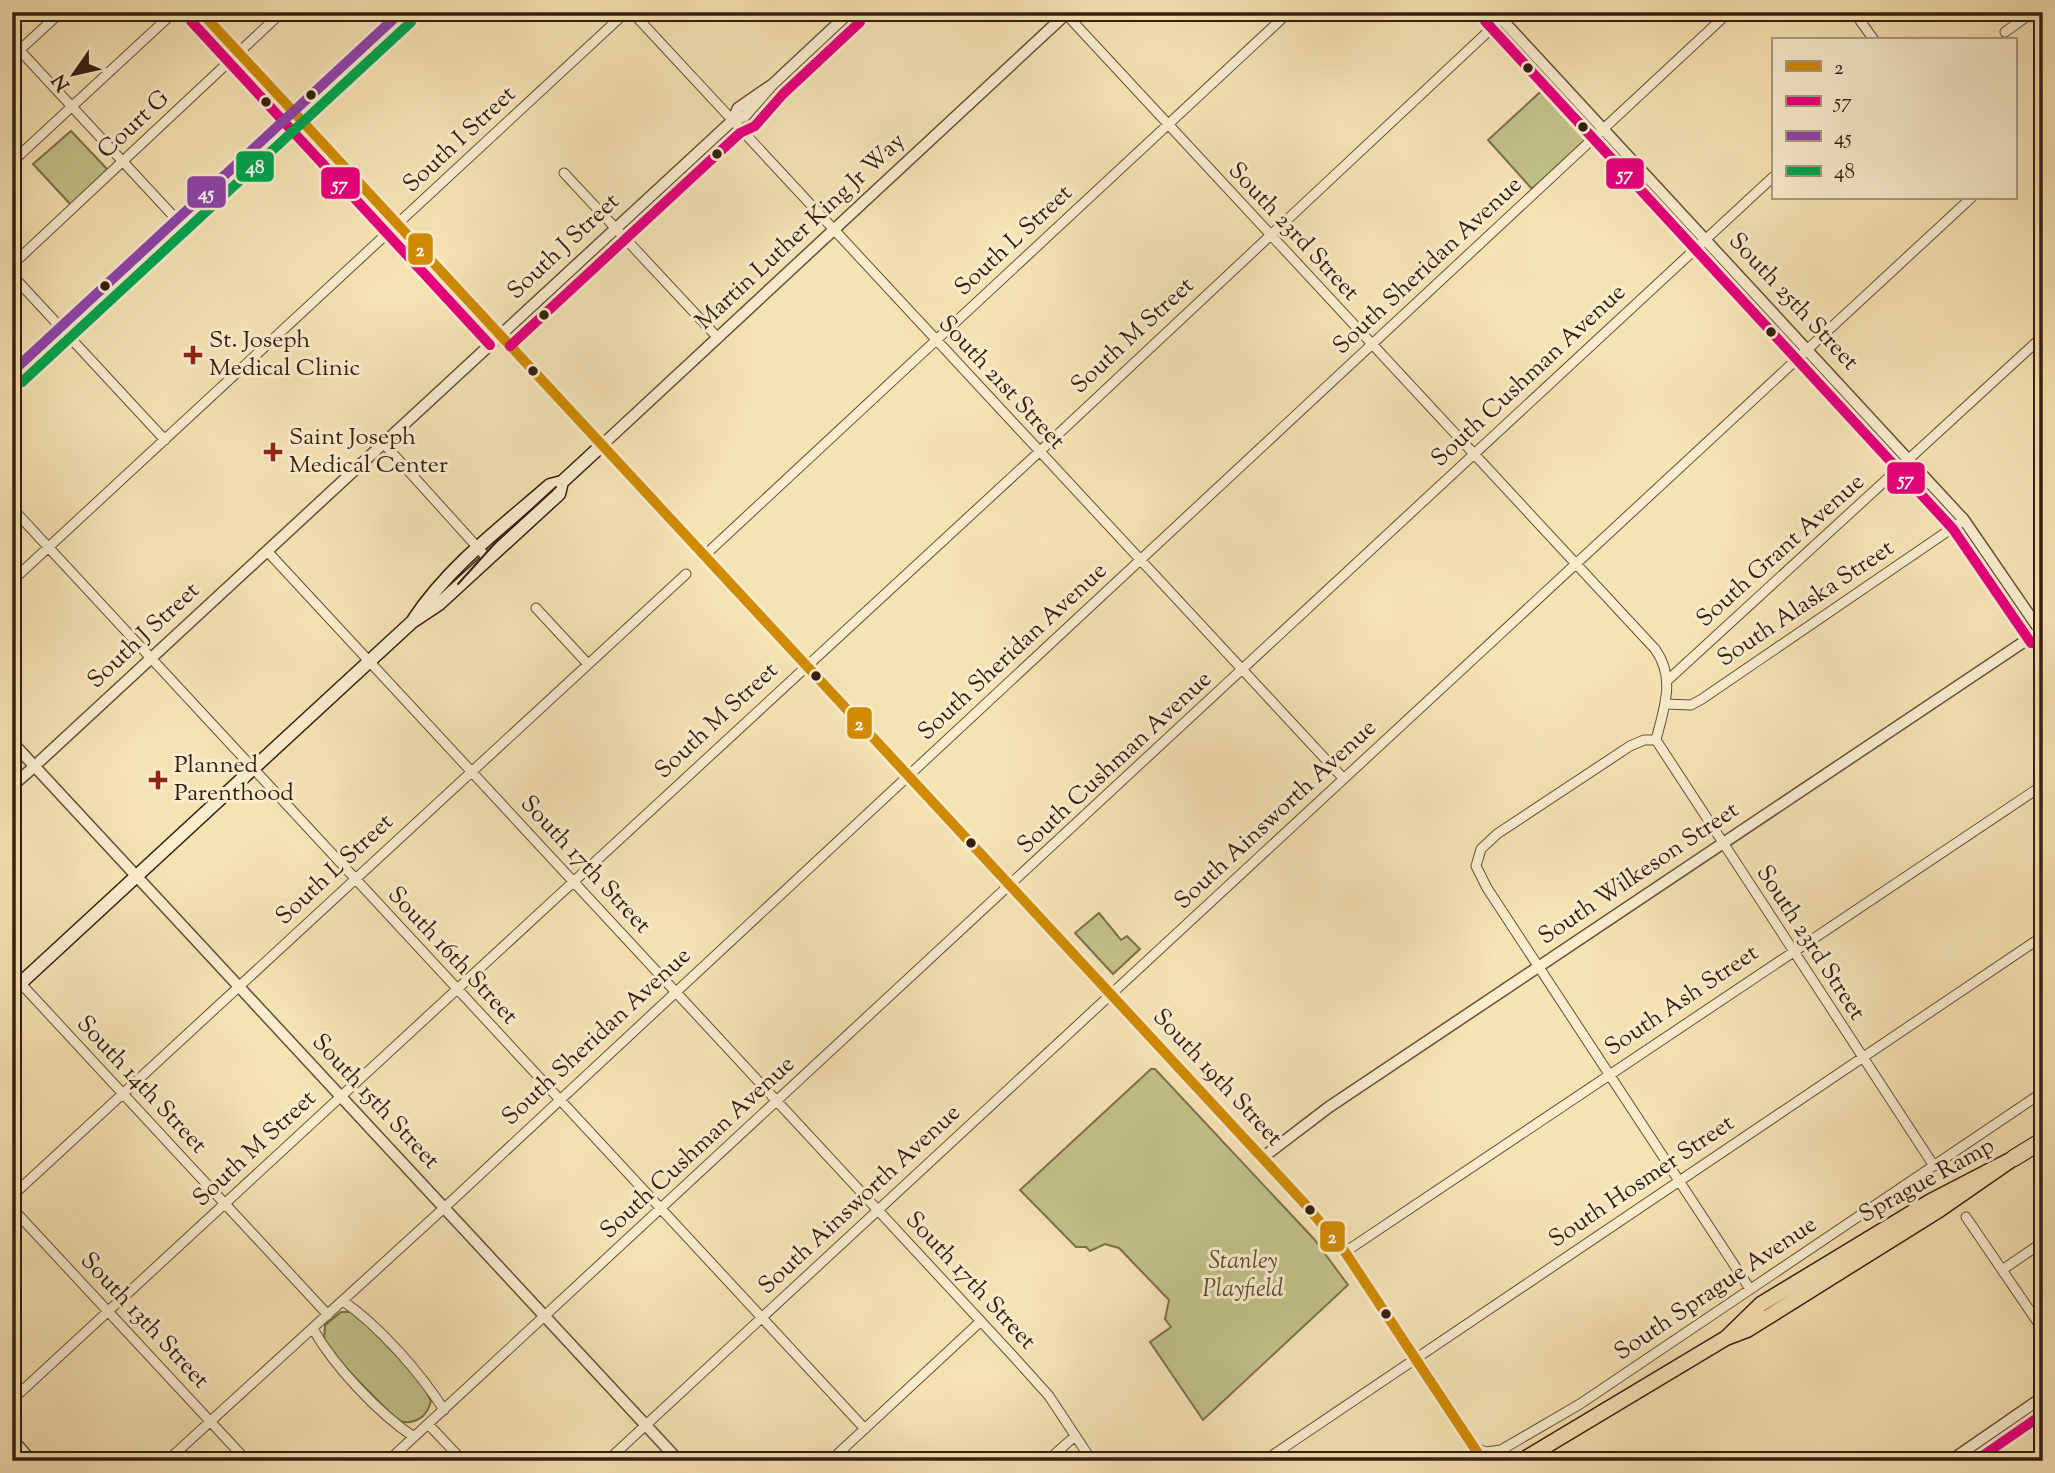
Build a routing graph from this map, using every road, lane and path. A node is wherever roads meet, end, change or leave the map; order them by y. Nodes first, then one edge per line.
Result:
1 (61, 12) edge
2 (174, 12) edge
3 (201, 12) edge
4 (282, 12) edge
5 (401, 12) edge
6 (626, 12) edge
7 (632, 12) edge
8 (850, 12) edge
9 (1289, 12) edge
10 (1729, 12) edge
11 (1854, 12) edge
12 (2033, 12) edge
13 (1066, 13) edge
14 (1502, 15) edge
15 (2005, 32) dead end
16 (1873, 38) edge
17 (12, 42) edge
18 (238, 53) junction
19 (16, 54) edge
20 (72, 107) junction
21 (293, 112) junction
22 (732, 121) junction
23 (1168, 124) junction
24 (1604, 129) junction
25 (12, 162) edge
26 (123, 162) junction
27 (564, 173) dead end
28 (1772, 178) edge
29 (1969, 200) edge
30 (177, 220) junction
31 (397, 224) junction
32 (616, 228) junction
33 (834, 230) junction
34 (1269, 234) junction
35 (1706, 239) junction
36 (12, 265) edge
37 (12, 275) edge
38 (61, 327) junction
39 (500, 336) junction
40 (2043, 336) edge
41 (718, 338) junction
42 (936, 340) junction
43 (1371, 344) junction
44 (1807, 348) junction
45 (12, 372) edge
46 (394, 433) junction
47 (164, 440) junction
48 (385, 445) junction
49 (601, 446) junction
50 (1038, 453) junction
51 (1474, 454) junction
52 (369, 457) junction
53 (1910, 460) junction
54 (562, 482) junction
55 (12, 508) edge
56 (1964, 520) junction
57 (49, 547) junction
58 (478, 548) junction
59 (267, 551) junction
60 (704, 556) junction
61 (488, 559) junction
62 (1140, 560) junction
63 (1574, 563) junction
64 (686, 574) dead end
65 (12, 581) edge
66 (536, 608) dead end
67 (412, 622) junction
68 (2042, 632) edge
69 (151, 658) junction
70 (369, 661) junction
71 (586, 663) junction
72 (805, 666) junction
73 (1243, 671) junction
74 (1669, 680) junction
75 (1664, 704) junction
76 (1656, 740) junction
77 (12, 742) edge
78 (36, 765) junction
79 (253, 768) junction
80 (471, 771) junction
81 (907, 776) junction
82 (1343, 778) junction
83 (2043, 785) edge
84 (12, 786) edge
85 (1722, 844) junction
86 (136, 877) junction
87 (355, 878) junction
88 (573, 881) junction
89 (1009, 886) junction
90 (2043, 936) edge
91 (1792, 951) junction
92 (1539, 966) junction
93 (15, 983) edge
94 (238, 985) junction
95 (456, 989) junction
96 (675, 991) junction
97 (1110, 994) junction
98 (1862, 1058) junction
99 (1609, 1073) junction
100 (2043, 1092) edge
101 (122, 1094) junction
102 (340, 1095) junction
103 (559, 1098) junction
104 (777, 1101) junction
105 (2043, 1140) edge
106 (1262, 1157) junction
107 (2014, 1158) joint
108 (1934, 1166) junction
109 (1679, 1180) junction
110 (12, 1196) edge
111 (224, 1204) junction
112 (12, 1208) edge
113 (444, 1208) junction
114 (661, 1209) junction
115 (878, 1210) junction
116 (1966, 1217) dead end
117 (2043, 1242) edge
118 (1346, 1252) junction
119 (2002, 1270) junction
120 (1749, 1289) junction
121 (343, 1301) junction
122 (108, 1311) junction
123 (328, 1315) junction
124 (545, 1316) junction
125 (762, 1318) junction
126 (981, 1321) junction
127 (313, 1329) junction
128 (2043, 1330) edge
129 (1416, 1358) junction
130 (2043, 1397) edge
131 (12, 1400) edge
132 (444, 1410) junction
133 (210, 1421) junction
134 (428, 1424) junction
135 (646, 1425) junction
136 (865, 1429) junction
137 (1075, 1436) junction
138 (414, 1437) junction
139 (12, 1439) edge
140 (1546, 1445) junction
141 (1474, 1447) junction
142 (32, 1461) edge
143 (167, 1461) edge
144 (247, 1461) edge
145 (388, 1461) edge
146 (463, 1461) edge
147 (607, 1461) edge
148 (679, 1461) edge
149 (830, 1461) edge
150 (1047, 1461) edge
151 (1091, 1461) edge
152 (1264, 1461) edge
153 (1483, 1461) edge
154 (1521, 1461) edge
155 (1532, 1461) edge
156 (1950, 1461) edge

1 - 19 street
2 - 20 street
3 - 18 main road, South 19th Street
4 - 18 street, Court G
5 - 21 main road
6 - 31 street, South I Street
7 - 22 street, South 21st Street
8 - 22 street, South J Street
9 - 23 street, South L Street
10 - 24 street, South Sheridan Avenue
11 - 16 street
12 - 15 street
13 - 23 street, South 23rd Street
13 - 33 street, Martin Luther King Jr Way
14 - 24 street, South 25th Street
14 - 34 street, South M Street
17 - 19 street
18 - 21 main road, South 19th Street
18 - 26 street, Court G
19 - 20 street
20 - 25 street
20 - 26 street
21 - 30 main road
21 - 31 main road, South 19th Street
22 - 32 street, South J Street
22 - 33 street, South 21st Street
23 - 34 street, South 23rd Street
23 - 42 street, South L Street
24 - 35 street, South 25th Street
24 - 43 street, South Sheridan Avenue
26 - 30 street
26 - 36 street, Court G
27 - 32 street
28 - 35 street, South Cushman Avenue
29 - 44 street, South Ainsworth Avenue
30 - 38 main road
31 - 39 main road, South 19th Street
31 - 47 street, South I Street
32 - 39 street, South J Street
32 - 41 street
33 - 41 street, Martin Luther King Jr Way
33 - 42 street, South 21st Street
34 - 43 street, South 23rd Street
34 - 50 street, South M Street
35 - 44 street, South 25th Street
35 - 51 street, South Cushman Avenue
37 - 38 street
38 - 45 main road
38 - 47 street
39 - 46 street, South J Street
39 - 49 main road, South 19th Street
40 - 53 street, South Grant Avenue
41 - 49 street, Martin Luther King Jr Way
42 - 50 street, South 21st Street
42 - 60 street, South L Street
43 - 51 street, South 23rd Street
43 - 62 street, South Sheridan Avenue
44 - 53 street, South 25th Street
44 - 63 street, South Ainsworth Avenue
46 - 48 street
46 - 52 street
47 - 57 street, South I Street
48 - 52 street
48 - 58 street
49 - 54 main road, Martin Luther King Jr Way
49 - 60 main road, South 19th Street
50 - 62 street, South 21st Street
50 - 72 street, South M Street
51 - 63 street, South 23rd Street
51 - 73 street, South Cushman Avenue
52 - 59 street, South J Street
53 - 56 street, South 25th Street
53 - 74 street, South Grant Avenue
54 - 58 main road, Martin Luther King Jr Way
54 - 61 main road, Martin Luther King Jr Way
55 - 57 street, South 16th Street
56 - 68 street, South 25th Street
56 - 75 street, South Alaska Street
57 - 65 street, South I Street
57 - 69 street, South 16th Street
58 - 61 street
58 - 67 main road, Martin Luther King Jr Way
59 - 69 street, South J Street
59 - 70 street, South 17th Street
60 - 72 main road, South 19th Street
61 - 67 main road, Martin Luther King Jr Way
62 - 73 street, South 21st Street
62 - 81 street, South Sheridan Avenue
63 - 74 street, South 23rd Street
63 - 82 street, South Ainsworth Avenue
64 - 71 street, South L Street
66 - 71 street
67 - 70 main road, Martin Luther King Jr Way
68 - 85 street, South Wilkeson Street
69 - 78 street, South J Street
69 - 79 street, South 16th Street
70 - 79 main road, Martin Luther King Jr Way
70 - 80 street, South 17th Street
71 - 80 street, South L Street
72 - 81 main road, South 19th Street
72 - 88 street, South M Street
73 - 82 street, South 21st Street
73 - 89 street, South Cushman Avenue
74 - 75 street
75 - 76 street
76 - 85 street, South 23rd Street
76 - 92 street
77 - 78 street, South 15th Street
78 - 84 street, South J Street
78 - 86 street, South 15th Street
79 - 86 main road, Martin Luther King Jr Way
79 - 87 street, South 16th Street
80 - 87 street, South L Street
80 - 88 street, South 17th Street
81 - 89 main road, South 19th Street
81 - 96 street, South Sheridan Avenue
82 - 97 street, South Ainsworth Avenue
83 - 91 street, South Ash Street
85 - 91 street, South 23rd Street
85 - 92 street, South Wilkeson Street
86 - 93 main road, Martin Luther King Jr Way
86 - 94 street, South 15th Street
87 - 94 street, South L Street
87 - 95 street, South 16th Street
88 - 95 street, South M Street
88 - 96 street, South 17th Street
89 - 97 main road, South 19th Street
89 - 104 street, South Cushman Avenue
90 - 98 street, South Hosmer Street
91 - 98 street, South 23rd Street
91 - 99 street, South Ash Street
92 - 99 street
92 - 106 street, South Wilkeson Street
93 - 101 street, South 14th Street
94 - 101 street, South L Street
94 - 102 street, South 15th Street
95 - 102 street, South M Street
95 - 103 street, South 16th Street
96 - 103 street, South Sheridan Avenue
96 - 104 street, South 17th Street
97 - 106 main road, South 19th Street
97 - 115 street, South Ainsworth Avenue
98 - 108 street, South 23rd Street
98 - 109 street, South Hosmer Street
99 - 109 street
99 - 118 street, South Ash Street
100 - 108 street, South Sprague Avenue
101 - 110 street, South L Street
101 - 111 street, South 14th Street
102 - 111 street, South M Street
102 - 113 street, South 15th Street
103 - 113 street, South Sheridan Avenue
103 - 114 street, South 16th Street
104 - 114 street, South Cushman Avenue
104 - 115 street, South 17th Street
105 - 107 highway
106 - 118 main road, South 19th Street
107 - 140 highway, Sprague Ramp
108 - 120 street, South Sprague Avenue
109 - 120 street
109 - 129 street, South Hosmer Street
111 - 122 street, South M Street
111 - 123 street, South 14th Street
112 - 122 street, South 13th Street
113 - 121 street, South Sheridan Avenue
113 - 124 street, South 15th Street
114 - 124 street, South Cushman Avenue
114 - 125 street, South 16th Street
115 - 125 street, South Ainsworth Avenue
115 - 126 street, South 17th Street
116 - 119 street
117 - 119 street
118 - 129 main road, South 19th Street
119 - 128 street
120 - 141 street, South Sprague Avenue
121 - 123 street, South Sheridan Avenue
121 - 132 street
122 - 131 street, South M Street
122 - 133 street, South 13th Street
123 - 127 street, South Sheridan Avenue
124 - 132 street, South Cushman Avenue
124 - 135 street, South 15th Street
125 - 135 street, South Ainsworth Avenue
125 - 136 street, South 16th Street
126 - 136 street
126 - 137 street, South 17th Street
127 - 133 street, South Sheridan Avenue
127 - 138 street
129 - 141 main road, South 19th Street
129 - 152 street, South Hosmer Street
130 - 156 street
132 - 134 street, South Cushman Avenue
133 - 143 street, South Sheridan Avenue
133 - 144 street, South 13th Street
134 - 138 street, South Cushman Avenue
134 - 146 street
135 - 147 street, South Ainsworth Avenue
135 - 148 street, South 15th Street
136 - 149 street
137 - 150 street
137 - 151 street, South 17th Street
138 - 145 street, South Cushman Avenue
139 - 142 street
140 - 154 highway, Sprague Ramp
140 - 155 highway
141 - 153 main road, South 19th Street

